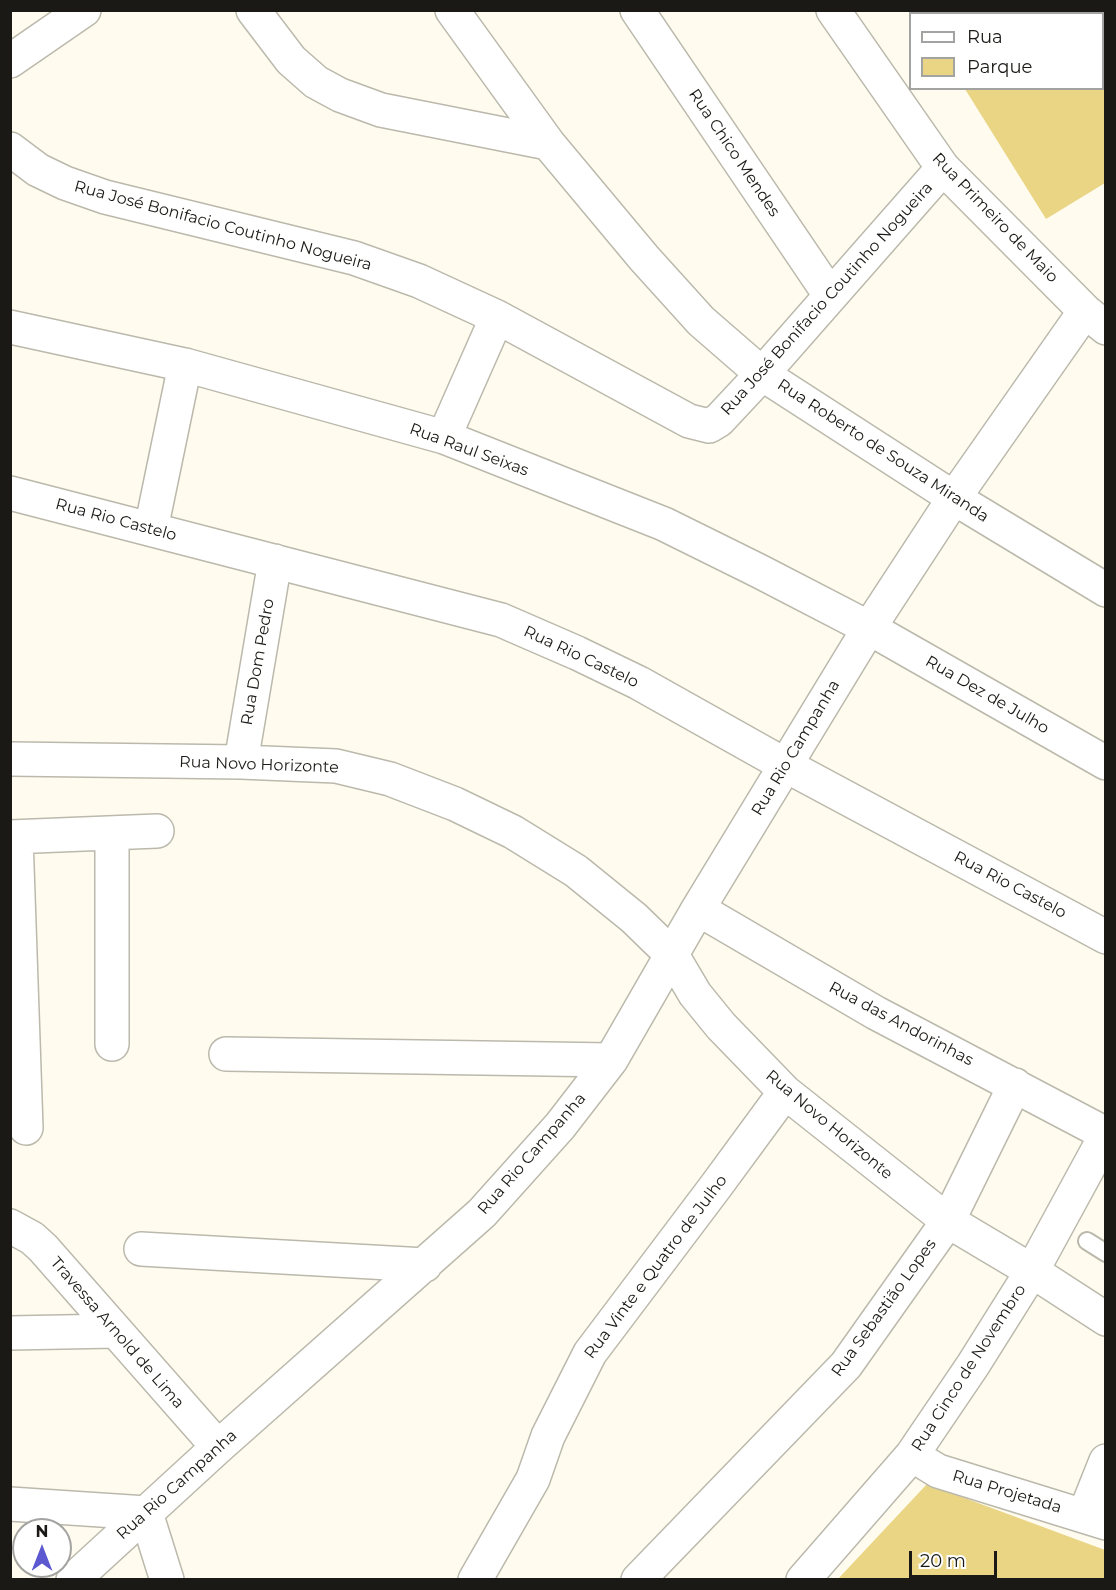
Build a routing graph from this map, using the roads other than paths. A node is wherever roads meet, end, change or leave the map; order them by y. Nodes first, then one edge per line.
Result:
1 (253, 10) edge
2 (452, 10) edge
3 (637, 10) edge
4 (833, 10) edge
5 (80, 11) edge
6 (10, 61) edge
7 (548, 143) junction
8 (10, 149) edge
9 (943, 168) junction
10 (830, 295) junction
11 (497, 317) junction
12 (1095, 320) edge
13 (10, 327) edge
14 (185, 365) junction
15 (762, 374) junction
16 (444, 437) junction
17 (10, 493) edge
18 (954, 498) junction
19 (151, 529) junction
20 (275, 561) junction
21 (1106, 590) edge
22 (869, 628) junction
23 (10, 759) edge
24 (241, 762) junction
25 (1106, 763) edge
26 (785, 765) junction
27 (157, 831) dead end
28 (112, 833) junction
29 (13, 837) edge
30 (698, 909) junction
31 (1106, 937) edge
32 (672, 955) junction
33 (112, 1044) dead end
34 (226, 1054) dead end
35 (611, 1060) junction
36 (1015, 1085) junction
37 (785, 1092) junction
38 (26, 1128) dead end
39 (1106, 1134) edge
40 (948, 1221) junction
41 (10, 1226) edge
42 (1087, 1241) dead end
43 (141, 1249) dead end
44 (1106, 1253) edge
45 (424, 1265) junction
46 (1032, 1271) junction
47 (1106, 1319) edge
48 (115, 1331) junction
49 (10, 1334) edge
50 (218, 1447) junction
51 (912, 1455) junction
52 (1106, 1461) edge
53 (10, 1504) edge
54 (146, 1512) junction
55 (1095, 1519) edge
56 (73, 1580) edge
57 (167, 1580) edge
58 (475, 1580) edge
59 (638, 1580) edge
60 (803, 1580) edge

1 - 7 street
2 - 7 street, Rua Roberto de Souza Miranda
3 - 10 street, Rua Chico Mendes
4 - 9 street, Rua Primeiro de Maio
5 - 6 street
7 - 15 street, Rua Roberto de Souza Miranda
8 - 11 street, Rua José Bonifacio Coutinho Nogueira
9 - 10 street, Rua José Bonifacio Coutinho Nogueira
9 - 12 street, Rua Primeiro de Maio
10 - 15 street, Rua José Bonifacio Coutinho Nogueira
11 - 15 street, Rua José Bonifacio Coutinho Nogueira
11 - 16 street
12 - 18 street, Rua Rio Campanha
13 - 14 street, Rua Raul Seixas
14 - 16 street, Rua Raul Seixas
14 - 19 street
15 - 18 street, Rua Roberto de Souza Miranda
16 - 22 street, Rua Raul Seixas
17 - 19 street, Rua Rio Castelo
18 - 21 street, Rua Roberto de Souza Miranda
18 - 22 street, Rua Rio Campanha
19 - 20 street, Rua Rio Castelo
20 - 24 street, Rua Dom Pedro
20 - 26 street, Rua Rio Castelo
22 - 25 street, Rua Dez de Julho
22 - 26 street, Rua Rio Campanha
23 - 24 street, Rua Novo Horizonte
24 - 32 street, Rua Novo Horizonte
26 - 30 street, Rua Rio Campanha
26 - 31 street, Rua Rio Castelo
27 - 28 street
28 - 29 street
28 - 33 street
29 - 38 street
30 - 32 street, Rua Rio Campanha
30 - 36 street, Rua das Andorinhas
32 - 35 street, Rua Rio Campanha
32 - 37 street, Rua Novo Horizonte
34 - 35 street
35 - 45 street, Rua Rio Campanha
36 - 39 street, Rua das Andorinhas
36 - 40 street, Rua Sebastião Lopes
37 - 40 street, Rua Novo Horizonte
37 - 58 street, Rua Vinte e Quatro de Julho
39 - 46 street, Rua Cinco de Novembro
40 - 46 street, Rua Novo Horizonte
40 - 59 street, Rua Sebastião Lopes
41 - 48 street, Travessa Arnold de Lima
42 - 44 lane
43 - 45 street
45 - 50 street, Rua Rio Campanha
46 - 47 street, Rua Novo Horizonte
46 - 51 street, Rua Cinco de Novembro
48 - 49 street
48 - 50 street, Travessa Arnold de Lima
50 - 54 street, Rua Rio Campanha
51 - 55 street, Rua Projetada
51 - 60 street, Rua Cinco de Novembro
52 - 55 street
53 - 54 street
54 - 56 street, Rua Rio Campanha
54 - 57 street

